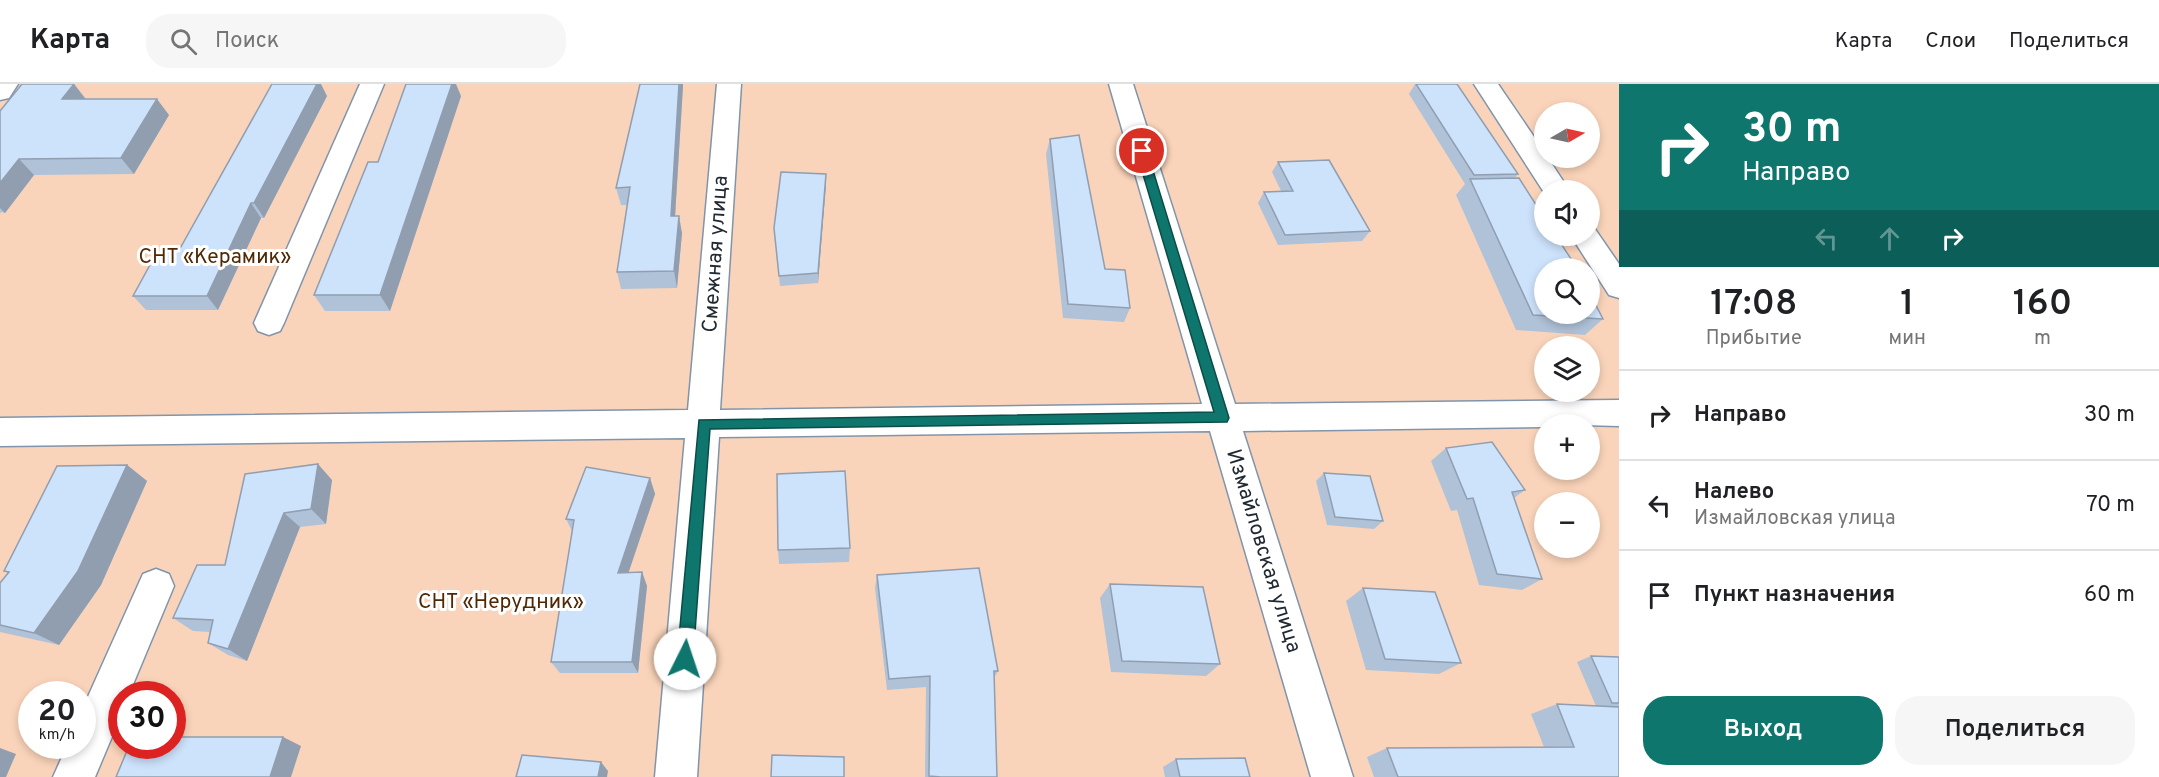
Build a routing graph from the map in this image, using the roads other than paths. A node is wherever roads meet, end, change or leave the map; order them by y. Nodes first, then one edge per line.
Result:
1 (6, 84) edge
2 (372, 84) edge
3 (729, 84) edge
4 (1121, 84) edge
5 (1486, 84) edge
6 (0, 92) edge
7 (1549, 180) edge
8 (1592, 246) edge
9 (1619, 287) edge
10 (269, 323) dead end
11 (1619, 413) edge
12 (1223, 418) junction
13 (703, 424) junction
14 (0, 432) edge
15 (156, 586) dead end
16 (74, 777) edge
17 (676, 777) edge
18 (1332, 777) edge

1 - 6 street
2 - 10 street
3 - 13 street, Смежная улица
4 - 12 street, Измайловская улица
5 - 7 street
8 - 9 street
11 - 12 street
12 - 13 street
12 - 18 street, Измайловская улица
13 - 14 street
13 - 17 street, Смежная улица
15 - 16 street

